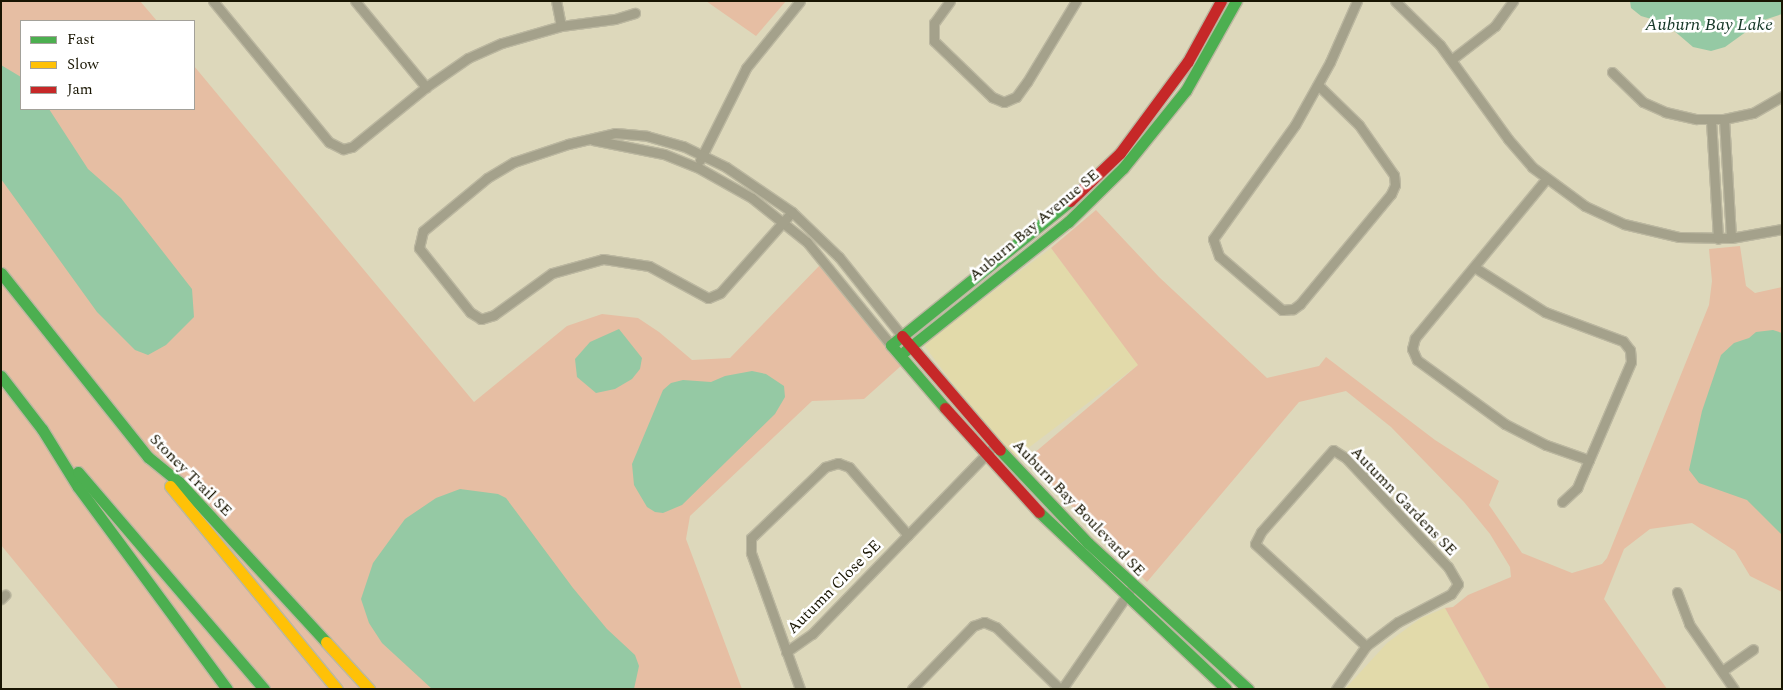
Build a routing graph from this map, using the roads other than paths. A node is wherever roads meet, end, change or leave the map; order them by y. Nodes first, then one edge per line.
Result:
1 (213, 1) edge
2 (355, 1) edge
3 (556, 1) edge
4 (800, 1) edge
5 (950, 1) edge
6 (1076, 1) edge
7 (1221, 1) edge
8 (1236, 1) edge
9 (1357, 1) edge
10 (1395, 1) edge
11 (1513, 1) edge
12 (635, 13) dead end
13 (561, 26) junction
14 (1452, 60) junction
15 (1612, 72) dead end
16 (1318, 85) junction
17 (426, 87) junction
18 (1782, 96) edge
19 (1724, 119) junction
20 (1711, 120) junction
21 (592, 140) junction
22 (702, 155) junction
23 (697, 167) junction
24 (1546, 179) junction
25 (792, 212) junction
26 (784, 223) junction
27 (1782, 229) edge
28 (1731, 238) junction
29 (1718, 239) junction
30 (1474, 267) junction
31 (1, 273) edge
32 (902, 336) junction
33 (892, 345) junction
34 (911, 347) junction
35 (900, 355) junction
36 (1, 376) edge
37 (42, 430) junction
38 (995, 445) junction
39 (986, 455) junction
40 (148, 457) junction
41 (1590, 460) junction
42 (1562, 502) dead end
43 (908, 535) junction
44 (1133, 586) junction
45 (1677, 592) dead end
46 (1125, 598) junction
47 (1366, 646) junction
48 (1753, 650) dead end
49 (786, 652) junction
50 (1722, 671) junction
51 (227, 689) edge
52 (264, 689) edge
53 (337, 689) edge
54 (369, 689) edge
55 (800, 689) edge
56 (912, 689) edge
57 (1061, 689) edge
58 (1226, 689) edge
59 (1248, 689) edge
60 (1336, 689) edge
61 (1734, 689) edge

1 - 17 street
2 - 17 street
3 - 13 street
4 - 22 street
5 - 6 street
7 - 32 main road, Auburn Bay Avenue SE
8 - 34 main road, Auburn Bay Avenue SE
9 - 16 street
10 - 14 street
11 - 14 street
12 - 13 street
13 - 17 street
14 - 24 street
15 - 20 street
16 - 16 street
18 - 19 street
19 - 20 street
19 - 28 street
20 - 29 street
21 - 22 street
21 - 23 street
21 - 26 street
22 - 23 street
22 - 25 street
23 - 26 street
24 - 29 street
24 - 30 street
25 - 26 street
25 - 32 street
26 - 33 street
27 - 28 street
28 - 29 street
30 - 41 street
30 - 41 street
31 - 40 main road, Stoney Trail SE
32 - 33 main road, Auburn Bay Avenue SE
32 - 34 main road, Auburn Bay Boulevard SE
33 - 35 main road, Auburn Bay Boulevard SE
34 - 35 main road, Auburn Bay Avenue SE
34 - 38 main road, Auburn Bay Boulevard SE
35 - 39 main road, Auburn Bay Boulevard SE
36 - 37 main road
37 - 51 main road
37 - 52 main road
38 - 39 street, Autumn Close SE
38 - 44 main road, Auburn Bay Boulevard SE
39 - 43 street, Autumn Close SE
39 - 46 main road, Auburn Bay Boulevard SE
40 - 53 main road
40 - 54 main road, Stoney Trail SE
41 - 42 street
43 - 49 street, Autumn Close SE
43 - 49 street, Autumn Close SE
44 - 46 street
44 - 59 main road, Auburn Bay Boulevard SE
45 - 50 street
46 - 57 street
46 - 58 main road, Auburn Bay Boulevard SE
47 - 47 street, Autumn Gardens SE
47 - 60 street, Autumn Gardens SE
48 - 50 street
49 - 55 street
50 - 61 street
56 - 57 street

